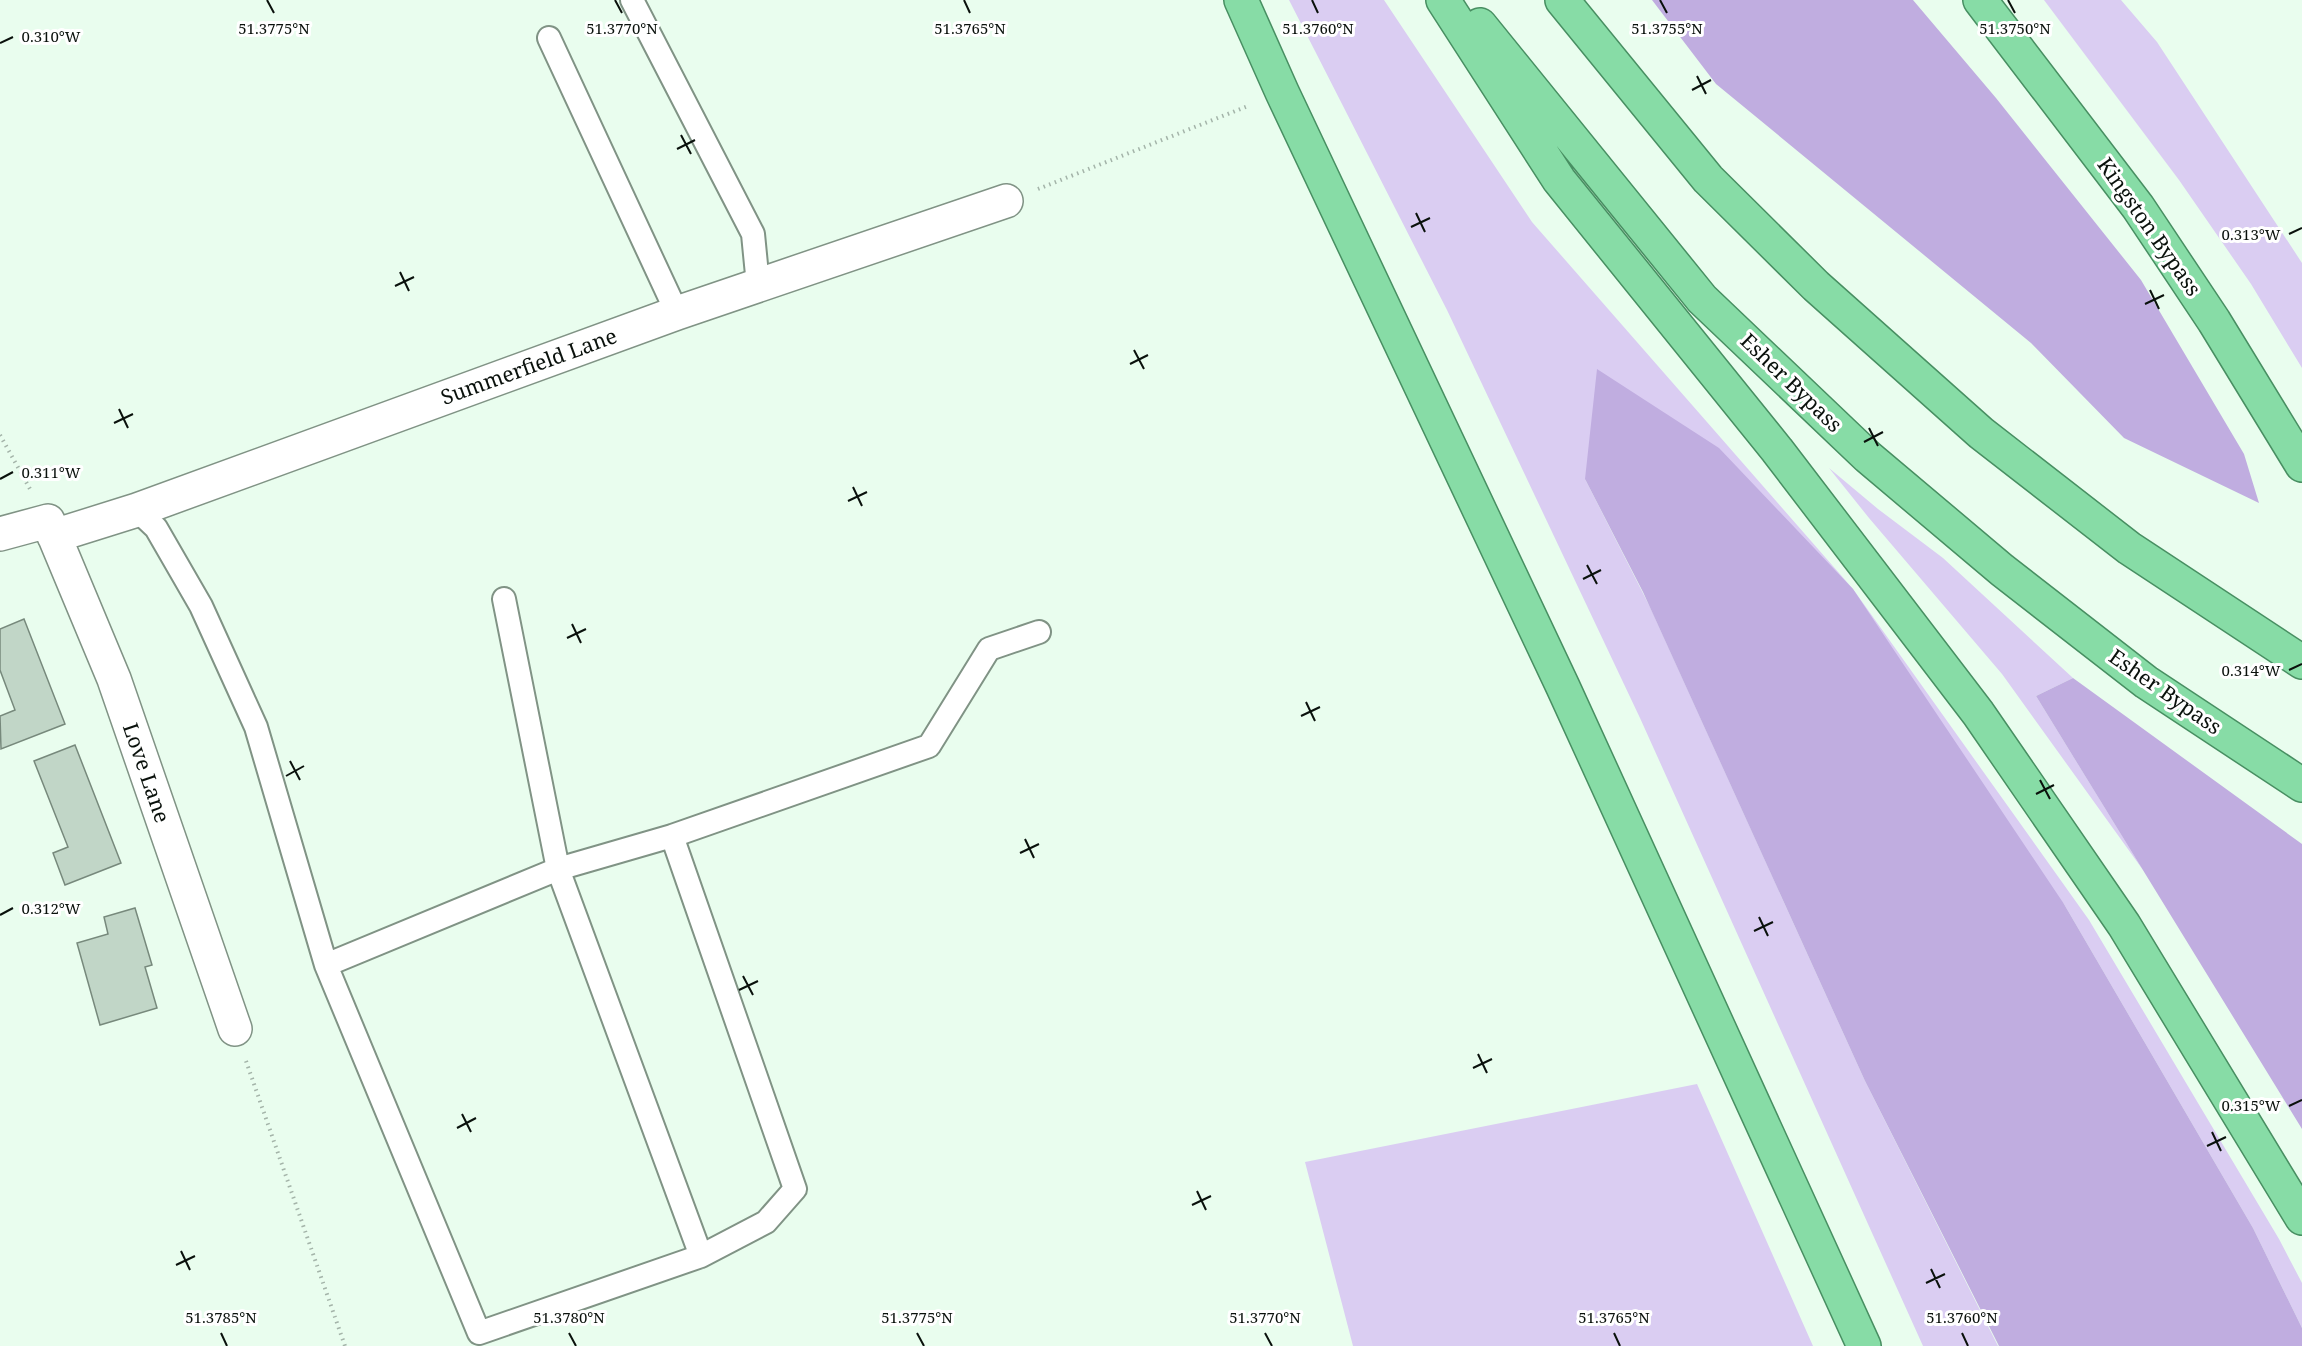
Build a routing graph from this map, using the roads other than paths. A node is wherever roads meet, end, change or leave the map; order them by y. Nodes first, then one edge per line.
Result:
1 (632, 0) edge
2 (1241, 0) edge
3 (1443, 0) edge
4 (1460, 0) edge
5 (1980, 0) edge
6 (1570, 11) edge
7 (549, 38) dead end
8 (1006, 201) road end
9 (758, 285) junction
10 (677, 313) junction
11 (2302, 465) edge
12 (137, 510) junction
13 (51, 529) junction
14 (0, 534) edge
15 (504, 599) dead end
16 (1039, 632) dead end
17 (2302, 662) edge
18 (2302, 784) edge
19 (672, 836) junction
20 (558, 868) junction
21 (326, 965) junction
22 (235, 1029) road end
23 (2302, 1218) edge
24 (701, 1256) junction
25 (477, 1339) edge
26 (1864, 1346) edge

1 - 9 lane
2 - 26 highway
3 - 23 highway
4 - 18 highway, Esher Bypass
5 - 11 highway, Kingston Bypass
6 - 17 highway
7 - 10 lane
8 - 9 street, Summerfield Lane
9 - 10 street, Summerfield Lane
10 - 12 street, Summerfield Lane
12 - 13 street, Summerfield Lane
12 - 21 lane
13 - 14 street, Summerfield Lane
13 - 22 street, Love Lane
15 - 20 lane
16 - 19 lane
19 - 20 lane
19 - 24 lane
20 - 21 lane
20 - 24 lane
21 - 25 lane
24 - 25 lane

